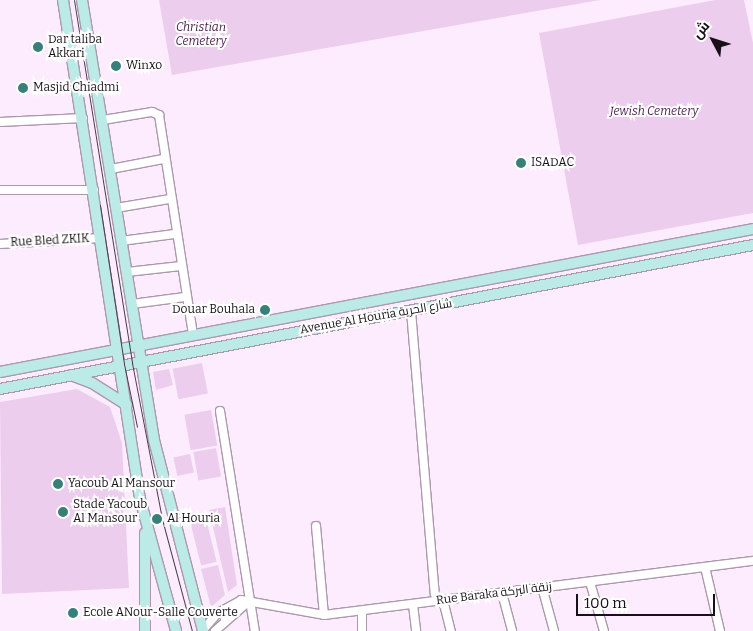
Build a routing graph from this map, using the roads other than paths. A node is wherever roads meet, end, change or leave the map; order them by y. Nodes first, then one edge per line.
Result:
1 (63, 0) edge
2 (82, 0) edge
3 (83, 118) junction
4 (103, 120) junction
5 (0, 122) edge
6 (163, 158) junction
7 (110, 169) junction
8 (0, 190) edge
9 (94, 190) junction
10 (170, 199) junction
11 (116, 208) junction
12 (753, 229) edge
13 (175, 234) junction
14 (101, 238) junction
15 (121, 241) junction
16 (0, 244) edge
17 (753, 245) edge
18 (180, 266) junction
19 (127, 272) junction
20 (185, 297) junction
21 (132, 304) junction
22 (411, 311) junction
23 (193, 335) junction
24 (139, 345) junction
25 (118, 349) junction
26 (142, 361) junction
27 (121, 365) junction
28 (0, 372) edge
29 (70, 375) junction
30 (0, 389) edge
31 (127, 405) junction
32 (220, 411) dead end
33 (145, 516) junction
34 (316, 526) dead end
35 (753, 562) edge
36 (704, 567) junction
37 (590, 582) junction
38 (542, 588) junction
39 (502, 592) junction
40 (435, 594) dead end
41 (443, 600) junction
42 (250, 602) junction
43 (413, 604) junction
44 (362, 612) junction
45 (324, 616) junction
46 (145, 631) edge
47 (176, 631) edge
48 (203, 631) edge
49 (215, 631) edge
50 (255, 631) edge
51 (362, 631) edge
52 (416, 631) edge
53 (451, 631) edge
54 (512, 631) edge
55 (554, 631) edge
56 (604, 631) edge
57 (720, 631) edge

1 - 3 street
2 - 4 street
3 - 5 street
3 - 9 street
4 - 6 street
4 - 7 street
6 - 7 street
6 - 10 street
7 - 11 street
8 - 9 street
9 - 14 street
10 - 11 street
10 - 13 street
11 - 15 street
12 - 23 street, Avenue Al Houria شارع الحرية
13 - 15 street
13 - 18 street
14 - 16 street, Rue Bled ZKIK
14 - 25 street
15 - 19 street
17 - 22 street, Avenue Al Houria شارع الحرية
18 - 19 street
18 - 20 street
19 - 21 street
20 - 21 street
20 - 23 street
21 - 24 street
22 - 26 street, Avenue Al Houria شارع الحرية
22 - 40 street
23 - 24 street, Avenue Al Houria شارع الحرية
24 - 25 street, Avenue Al Houria شارع الحرية
24 - 26 street
25 - 27 street
25 - 28 street, Avenue Al Houria شارع الحرية
26 - 27 street, Avenue Al Houria شارع الحرية
26 - 48 street
27 - 29 street, Avenue Al Houria شارع الحرية
27 - 31 street
29 - 30 street, Avenue Al Houria شارع الحرية
29 - 31 street
31 - 33 street
32 - 42 street
33 - 46 street
33 - 47 street
34 - 45 street
35 - 36 street, Rue Baraka زنقة البركة
36 - 37 street, Rue Baraka زنقة البركة
36 - 57 street
37 - 38 street, Rue Baraka زنقة البركة
37 - 56 street
38 - 39 street, Rue Baraka زنقة البركة
38 - 55 street
39 - 41 street, Rue Baraka زنقة البركة
39 - 54 street
41 - 43 street, Rue Baraka زنقة البركة
41 - 53 street
42 - 45 street, Rue Baraka زنقة البركة
42 - 48 street, Rue Baraka زنقة البركة
42 - 49 street
42 - 50 street
43 - 44 street, Rue Baraka زنقة البركة
43 - 52 street
44 - 45 street, Rue Baraka زنقة البركة
44 - 51 street

